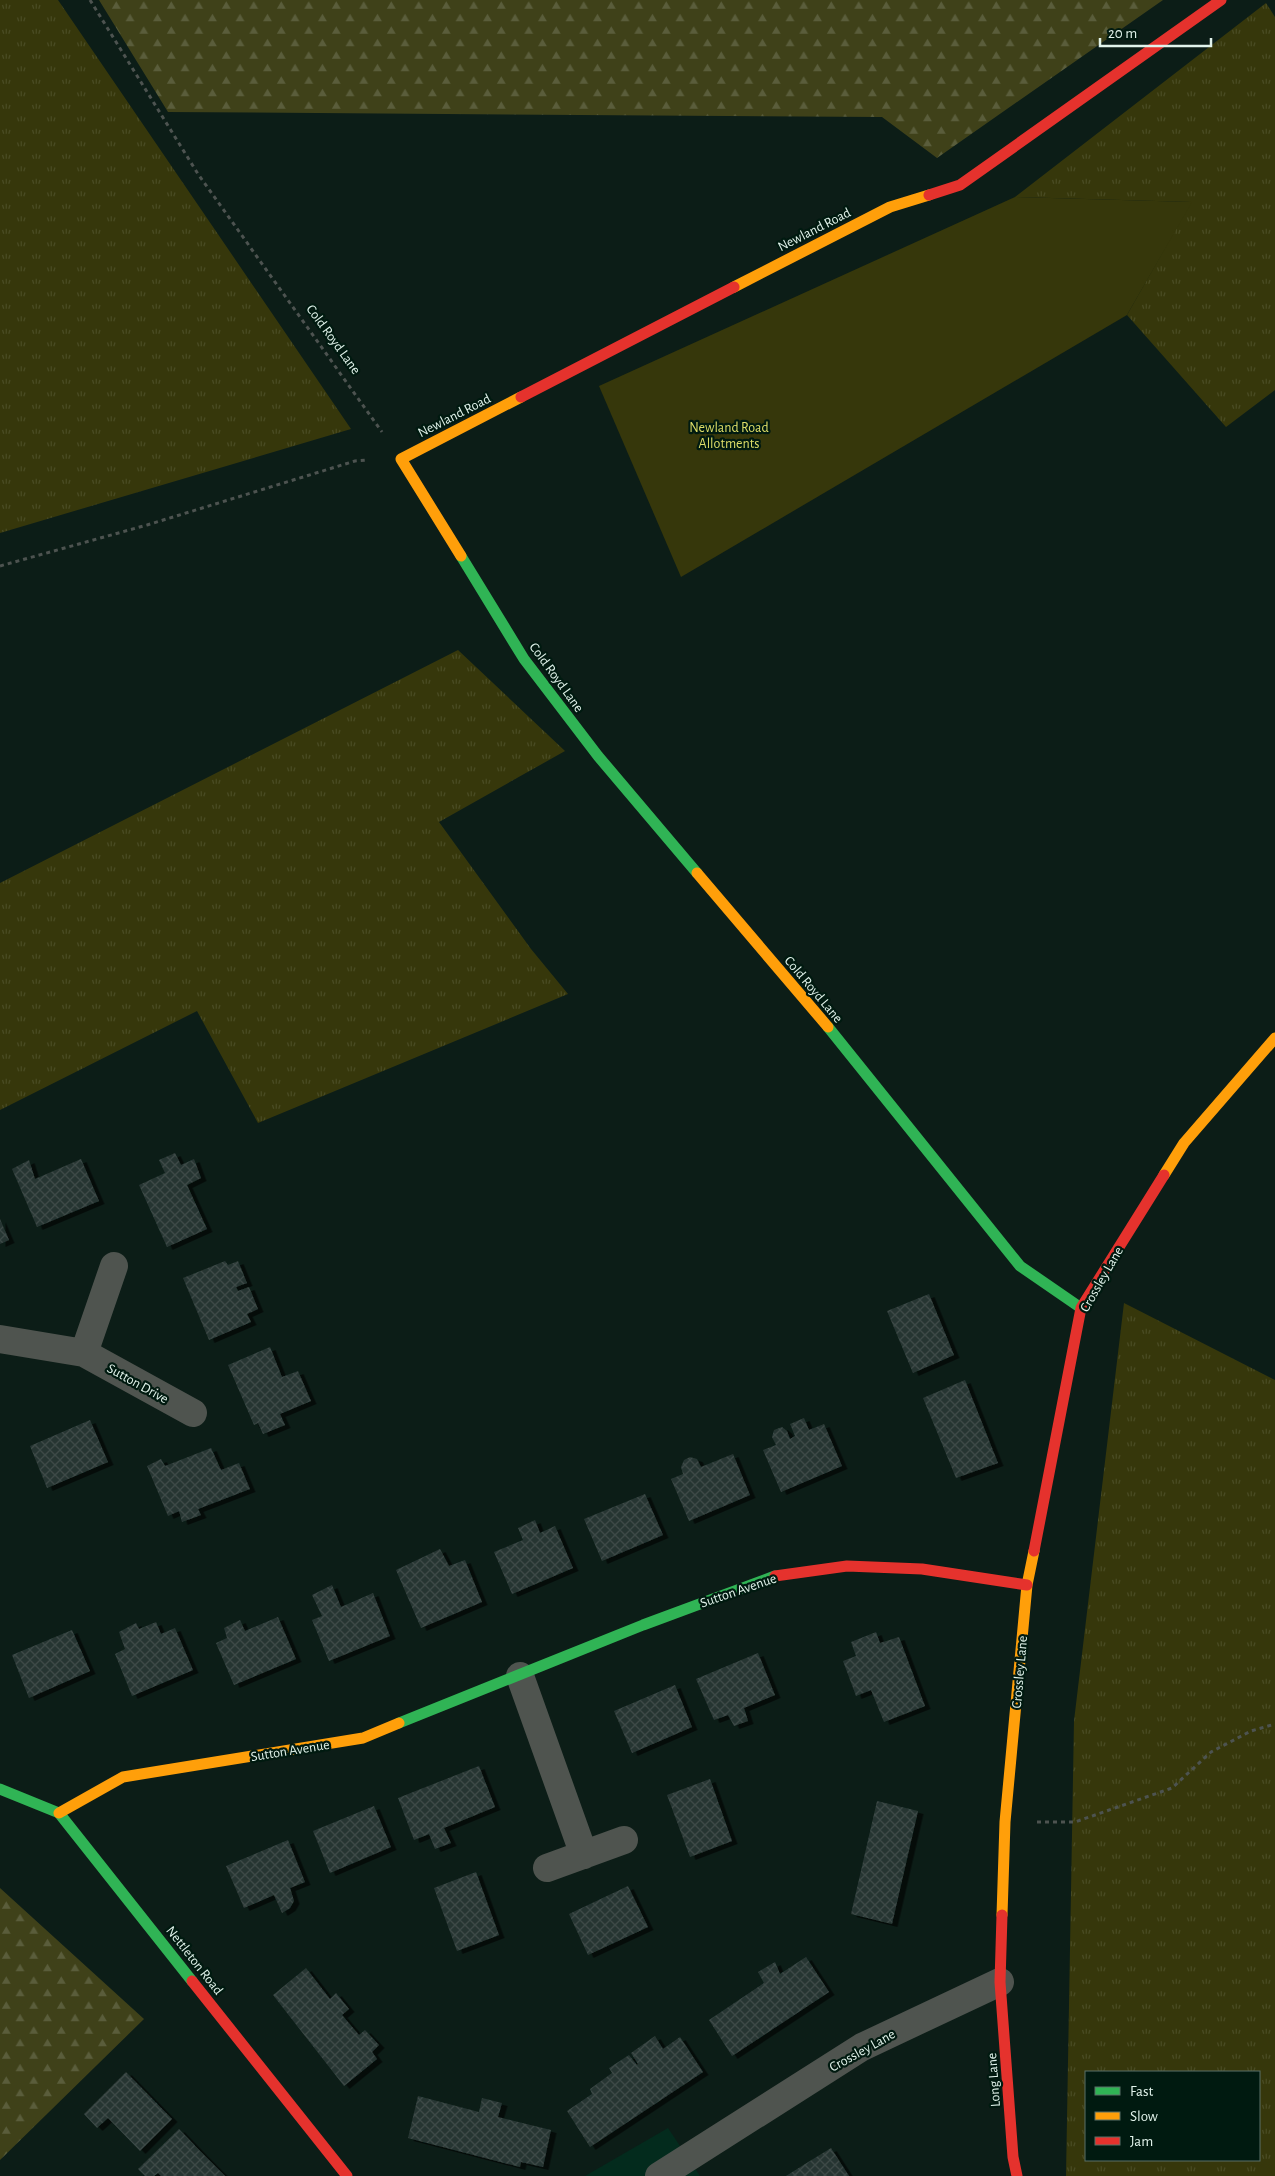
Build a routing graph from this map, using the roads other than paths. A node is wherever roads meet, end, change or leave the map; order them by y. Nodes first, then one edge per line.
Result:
1 (1221, 0) edge
2 (402, 459) joint
3 (1275, 1038) edge
4 (114, 1266) dead end
5 (1081, 1308) junction
6 (0, 1339) edge
7 (84, 1353) junction
8 (192, 1413) dead end
9 (1028, 1585) junction
10 (520, 1676) junction
11 (0, 1790) edge
12 (59, 1813) junction
13 (624, 1840) dead end
14 (584, 1855) junction
15 (547, 1868) dead end
16 (1000, 1982) junction
17 (347, 2176) edge
18 (659, 2176) edge
19 (1018, 2176) edge

1 - 2 street, Newland Road
2 - 5 street, Cold Royd Lane
3 - 5 street, Crossley Lane
4 - 7 street
5 - 9 street, Crossley Lane
6 - 7 street, Sutton Drive
7 - 8 street, Sutton Drive
9 - 10 street, Sutton Avenue
9 - 16 street, Crossley Lane
10 - 12 street, Sutton Avenue
10 - 14 street
11 - 12 street
12 - 17 street, Nettleton Road
13 - 14 street
14 - 15 street
16 - 18 street, Crossley Lane
16 - 19 street, Long Lane

